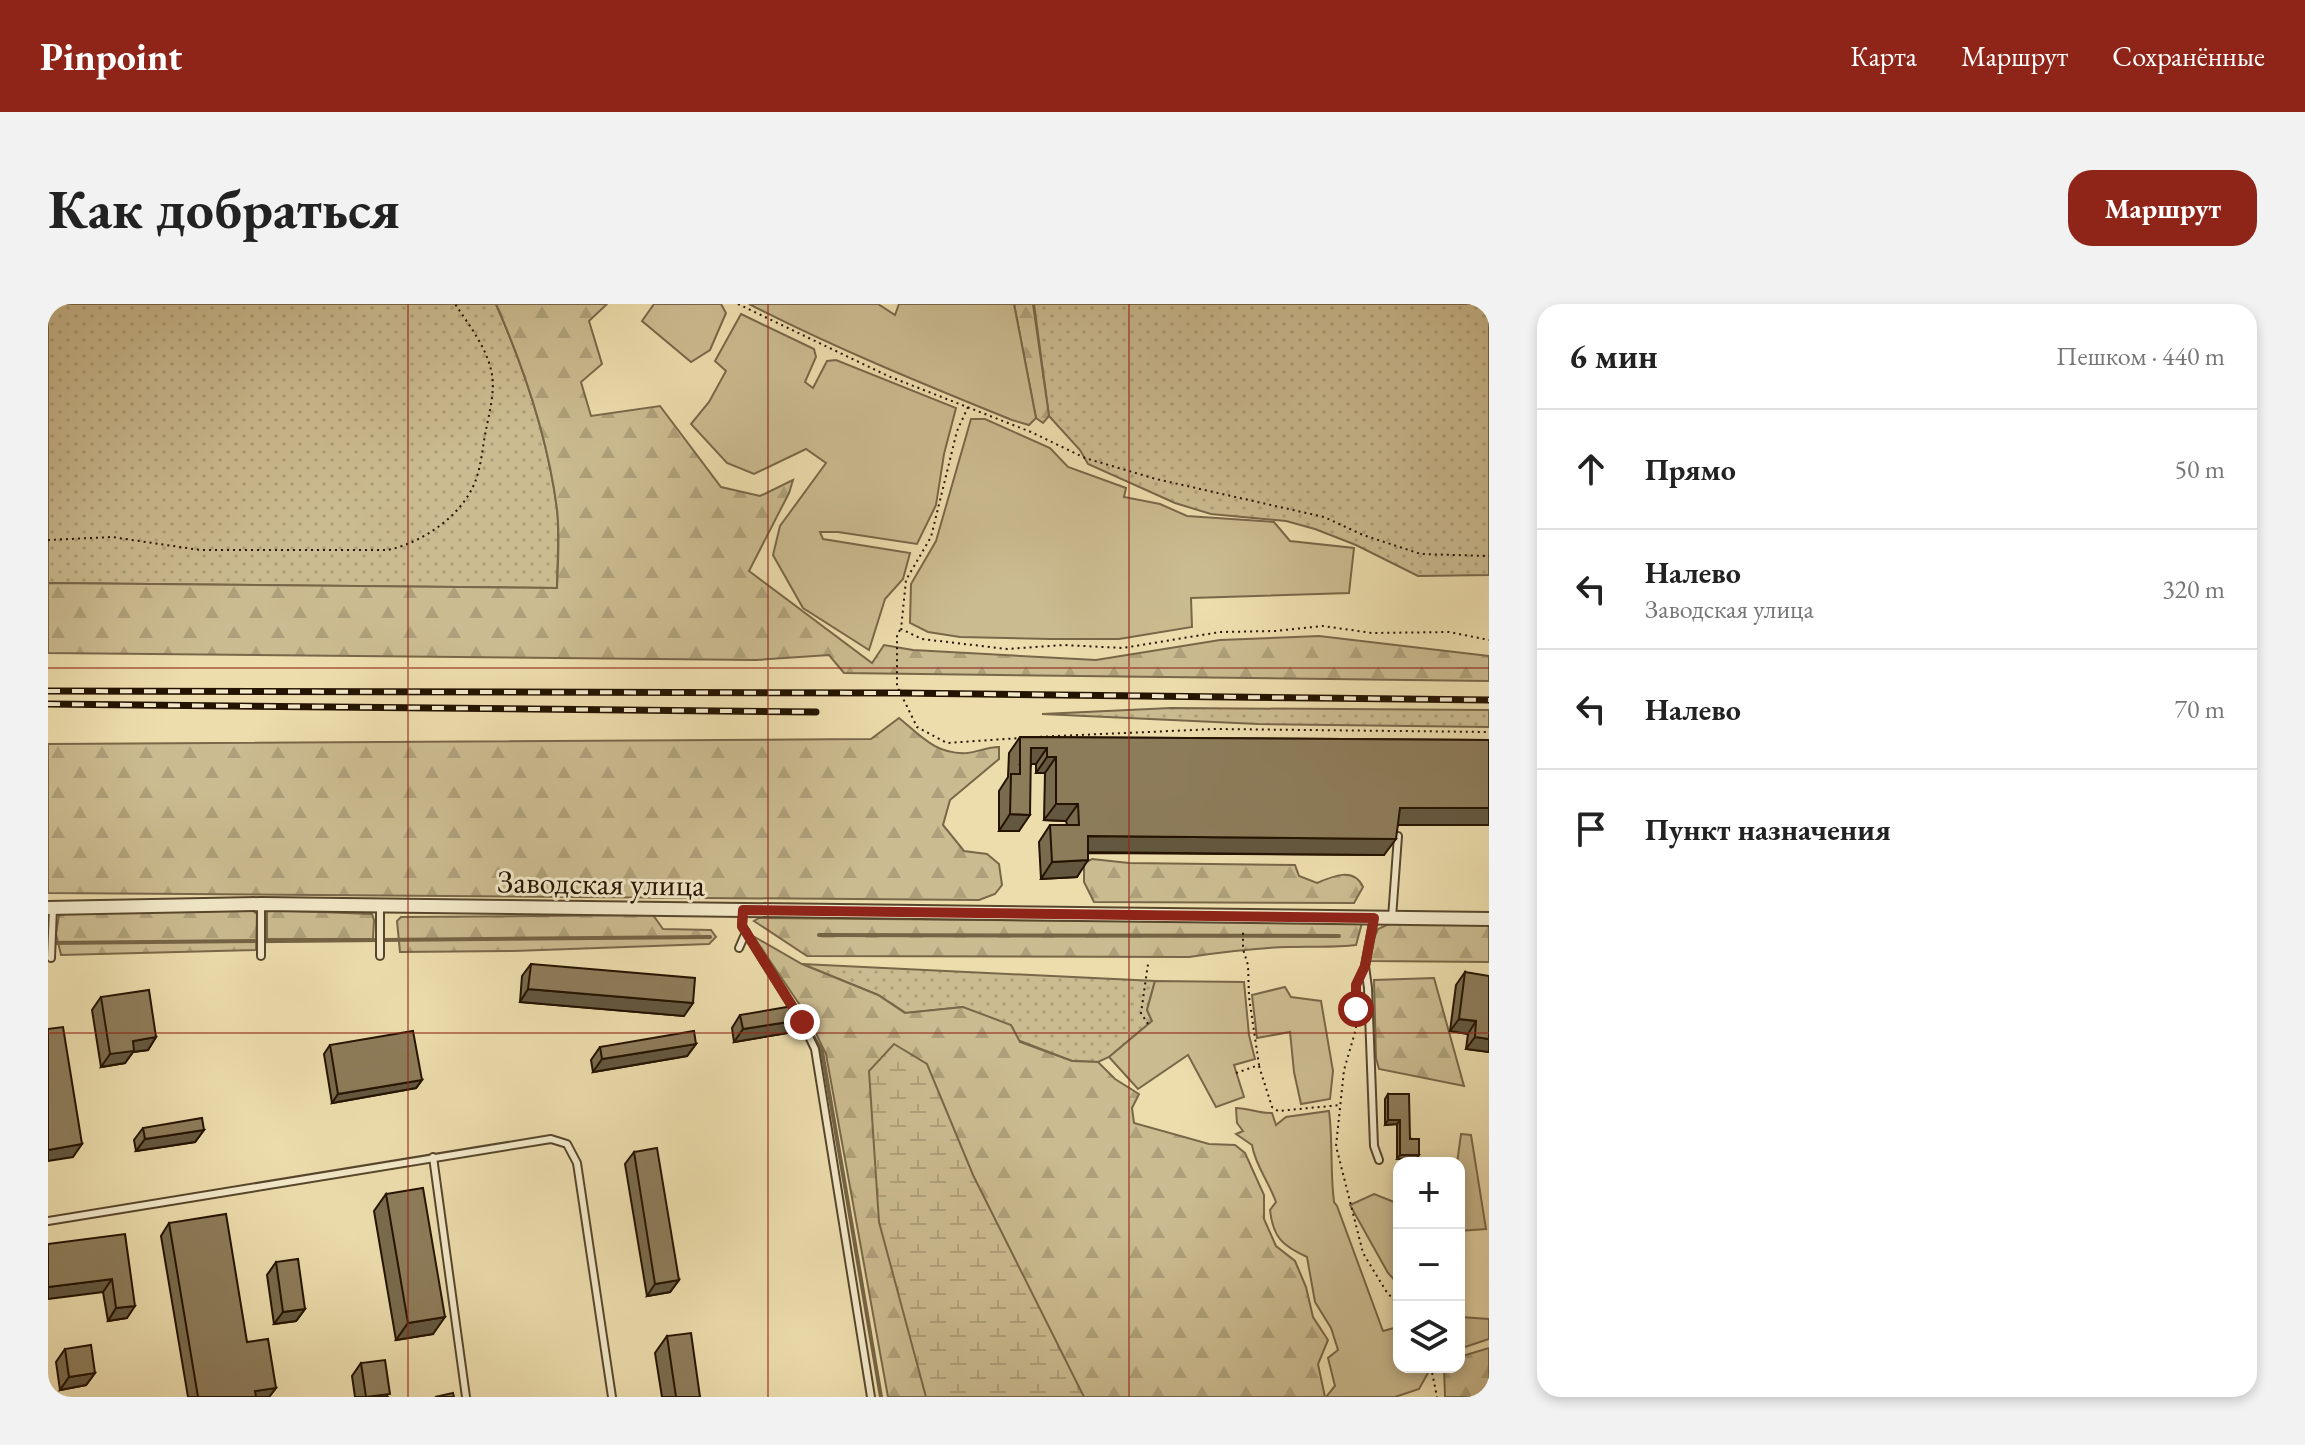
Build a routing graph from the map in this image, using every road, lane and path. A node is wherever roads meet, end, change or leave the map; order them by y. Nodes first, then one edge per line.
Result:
1 (455, 304) edge
2 (738, 304) edge
3 (968, 407) junction
4 (48, 540) edge
5 (1489, 556) edge
6 (901, 629) junction
7 (1489, 640) edge
8 (1489, 732) edge
9 (1035, 737) edge
10 (1021, 738) edge
11 (1398, 836) edge
12 (261, 904) junction
13 (380, 906) junction
14 (50, 908) edge
15 (743, 910) junction
16 (1243, 917) junction
17 (1374, 918) junction
18 (1392, 918) junction
19 (1489, 919) edge
20 (746, 932) junction
21 (739, 948) dead end
22 (261, 956) dead end
23 (380, 956) dead end
24 (51, 958) dead end
25 (1148, 964) dead end
26 (1365, 966) junction
27 (1148, 1024) dead end
28 (1259, 1065) junction
29 (1236, 1073) dead end
30 (1341, 1105) junction
31 (433, 1157) junction
32 (1379, 1160) dead end
33 (48, 1221) edge
34 (1395, 1301) edge
35 (1432, 1373) edge
36 (466, 1397) edge
37 (612, 1397) edge
38 (871, 1397) edge
39 (1437, 1397) edge

1 - 4 path
2 - 3 path
3 - 5 path
3 - 6 path
6 - 7 path
6 - 10 path
8 - 9 path
11 - 18 lane
12 - 13 street, Заводская улица
12 - 14 street, Заводская улица
12 - 22 lane
13 - 15 street, Заводская улица
13 - 23 lane
14 - 24 lane
15 - 16 street, Заводская улица
15 - 20 lane
16 - 17 street, Заводская улица
16 - 28 path
17 - 18 street, Заводская улица
17 - 26 lane
18 - 19 street, Заводская улица
20 - 21 lane
20 - 38 lane
25 - 27 path
26 - 30 path
26 - 32 lane
28 - 29 path
28 - 30 path
30 - 34 path
31 - 33 lane
31 - 36 lane
31 - 37 lane
35 - 39 path

